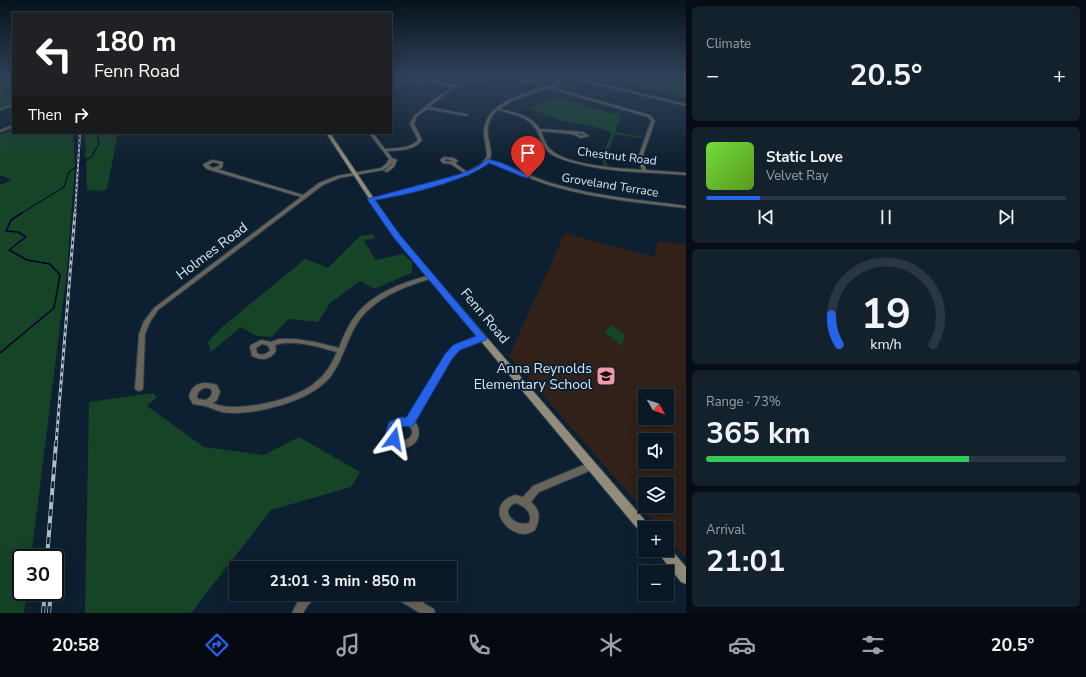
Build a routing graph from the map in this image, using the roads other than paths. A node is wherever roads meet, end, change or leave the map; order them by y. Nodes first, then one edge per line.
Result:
1 (11, 106) edge
2 (430, 106) edge
3 (501, 106) edge
4 (613, 106) edge
5 (427, 108) junction
6 (0, 109) edge
7 (496, 109) junction
8 (466, 114) dead end
9 (12, 126) edge
10 (538, 130) junction
11 (0, 131) edge
12 (575, 133) dead end
13 (329, 134) edge
14 (372, 134) edge
15 (385, 150) junction
16 (488, 161) junction
17 (452, 163) dead end
18 (214, 169) dead end
19 (644, 170) junction
20 (355, 174) junction
21 (468, 174) junction
22 (686, 174) edge
23 (304, 197) junction
24 (371, 199) junction
25 (686, 207) edge
26 (431, 277) junction
27 (482, 338) junction
28 (271, 344) dead end
29 (341, 351) junction
30 (139, 388) dead end
31 (207, 402) dead end
32 (409, 423) dead end
33 (591, 466) junction
34 (525, 502) dead end
35 (638, 521) edge
36 (669, 557) edge
37 (686, 577) edge
38 (303, 601) edge
39 (411, 601) edge
40 (297, 613) edge
41 (430, 613) edge

1 - 6 street
2 - 5 street
3 - 7 street
4 - 19 street
5 - 8 street
5 - 15 street
7 - 10 street, Chestnut Road
7 - 16 street
9 - 11 street
10 - 12 street
10 - 19 street, Chestnut Road
13 - 20 street, Fenn Road
14 - 15 street
15 - 20 street, Holmes Road
16 - 21 street
16 - 25 street, Groveland Terrace
17 - 21 street
18 - 23 street
19 - 22 street, Chestnut Road
20 - 23 street, Holmes Road
20 - 24 street, Fenn Road
21 - 24 street
23 - 30 street, Holmes Road
24 - 26 street, Fenn Road
26 - 27 street, Fenn Road
26 - 29 street
27 - 32 street
27 - 33 street, Fenn Road
28 - 29 street
29 - 31 street
33 - 34 street
33 - 35 street, Fenn Road
36 - 37 street
38 - 40 street
39 - 41 street

